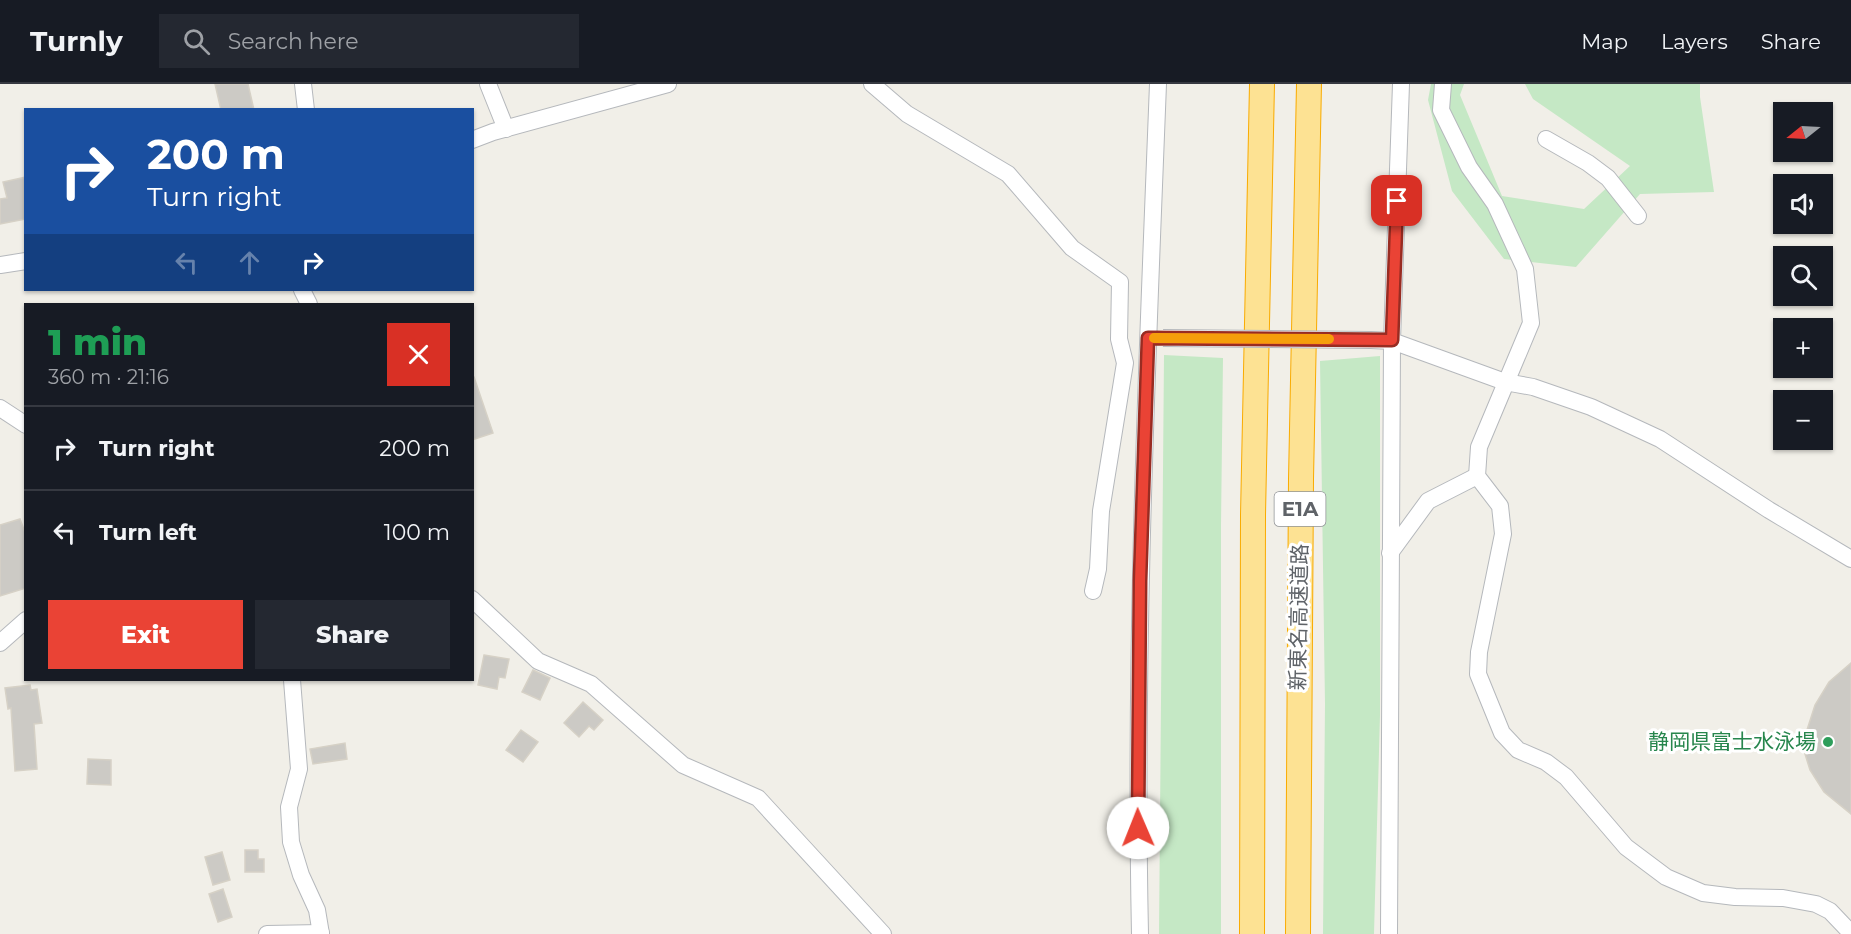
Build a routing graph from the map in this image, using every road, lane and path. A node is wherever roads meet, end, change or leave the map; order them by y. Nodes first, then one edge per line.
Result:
1 (303, 84) edge
2 (488, 84) edge
3 (668, 84) edge
4 (872, 84) edge
5 (1158, 84) edge
6 (1262, 84) edge
7 (1310, 84) edge
8 (1401, 84) edge
9 (1443, 84) edge
10 (306, 108) edge
11 (506, 129) junction
12 (474, 139) edge
13 (1546, 139) dead end
14 (1638, 216) dead end
15 (24, 261) edge
16 (0, 266) edge
17 (1156, 338) junction
18 (1119, 339) junction
19 (1392, 340) junction
20 (1505, 382) junction
21 (0, 408) edge
22 (24, 423) edge
23 (1477, 476) junction
24 (1390, 553) junction
25 (1851, 559) edge
26 (1093, 591) dead end
27 (474, 601) edge
28 (24, 622) edge
29 (0, 643) edge
30 (292, 681) edge
31 (1851, 933) edge
32 (267, 934) edge
33 (321, 934) edge
34 (883, 934) edge
35 (1140, 934) edge
36 (1252, 934) edge
37 (1298, 934) edge
38 (1389, 934) edge

1 - 10 street
2 - 11 street
3 - 11 street
4 - 18 street
5 - 17 street
6 - 36 highway, E1A
7 - 37 highway, 新東名高速道路 / E1A
8 - 19 street
9 - 20 street
11 - 12 street
13 - 14 street
15 - 16 street
17 - 18 street
17 - 19 street, bridge
17 - 35 street
18 - 26 street
19 - 20 street
19 - 24 street
20 - 23 street
20 - 25 street
21 - 22 street
23 - 24 street
23 - 31 street
24 - 38 street
27 - 34 street
28 - 29 street
30 - 33 street
32 - 33 street

